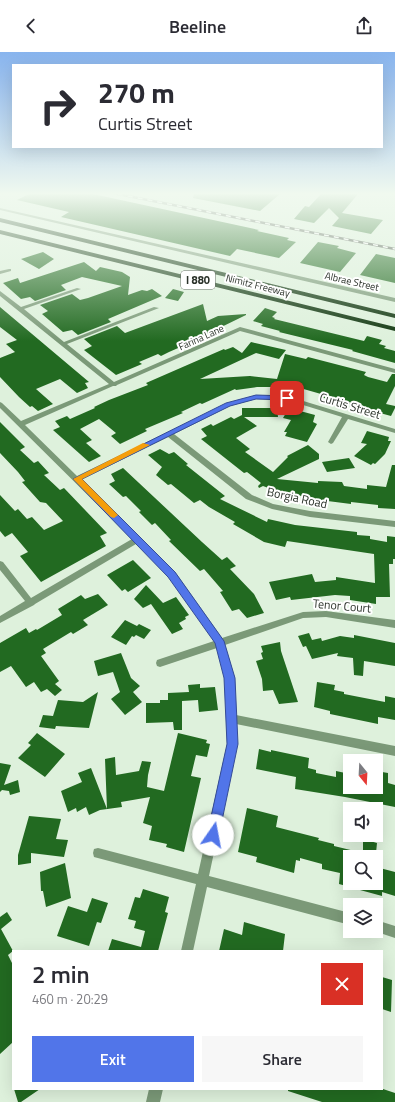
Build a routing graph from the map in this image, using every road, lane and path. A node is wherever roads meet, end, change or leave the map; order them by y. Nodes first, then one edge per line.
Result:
1 (45, 243) edge
2 (61, 243) edge
3 (95, 243) edge
4 (150, 243) edge
5 (9, 270) dead end
6 (0, 273) edge
7 (79, 289) dead end
8 (0, 293) edge
9 (395, 300) edge
10 (156, 308) dead end
11 (20, 309) junction
12 (395, 316) edge
13 (395, 325) edge
14 (395, 329) edge
15 (63, 344) junction
16 (395, 371) edge
17 (114, 385) junction
18 (0, 404) edge
19 (346, 416) junction
20 (21, 424) junction
21 (395, 431) edge
22 (169, 434) junction
23 (331, 442) dead end
24 (77, 479) junction
25 (395, 524) edge
26 (138, 539) junction
27 (0, 564) edge
28 (30, 603) junction
29 (0, 620) edge
30 (395, 624) edge
31 (219, 641) junction
32 (160, 663) dead end
33 (232, 719) junction
34 (395, 751) edge
35 (98, 853) dead end
36 (203, 880) junction
37 (343, 918) edge
38 (383, 928) edge
39 (395, 932) edge
40 (187, 950) edge
41 (156, 1090) edge
42 (153, 1102) edge

1 - 14 highway, Nimitz Freeway / I 880
2 - 13 highway, I 880
3 - 12 highway, Nimitz Freeway / I 880
4 - 9 street, Albrae Street
5 - 6 street
7 - 11 street
8 - 11 street
10 - 15 street
11 - 15 street
15 - 17 street
16 - 17 street, Farina Lane
17 - 20 street, Farina Lane
18 - 20 street
19 - 21 street, Curtis Street
19 - 22 street, Curtis Street
19 - 23 street
20 - 24 street
22 - 24 street, Curtis Street
22 - 25 street, Borgia Road
24 - 26 street
26 - 28 street
26 - 31 street
27 - 28 street
28 - 29 street
30 - 31 street, Tenor Court
31 - 32 street, Tenor Court
31 - 33 street
33 - 34 street
33 - 36 street
35 - 36 street
36 - 37 street
36 - 40 street
38 - 39 street
41 - 42 street

